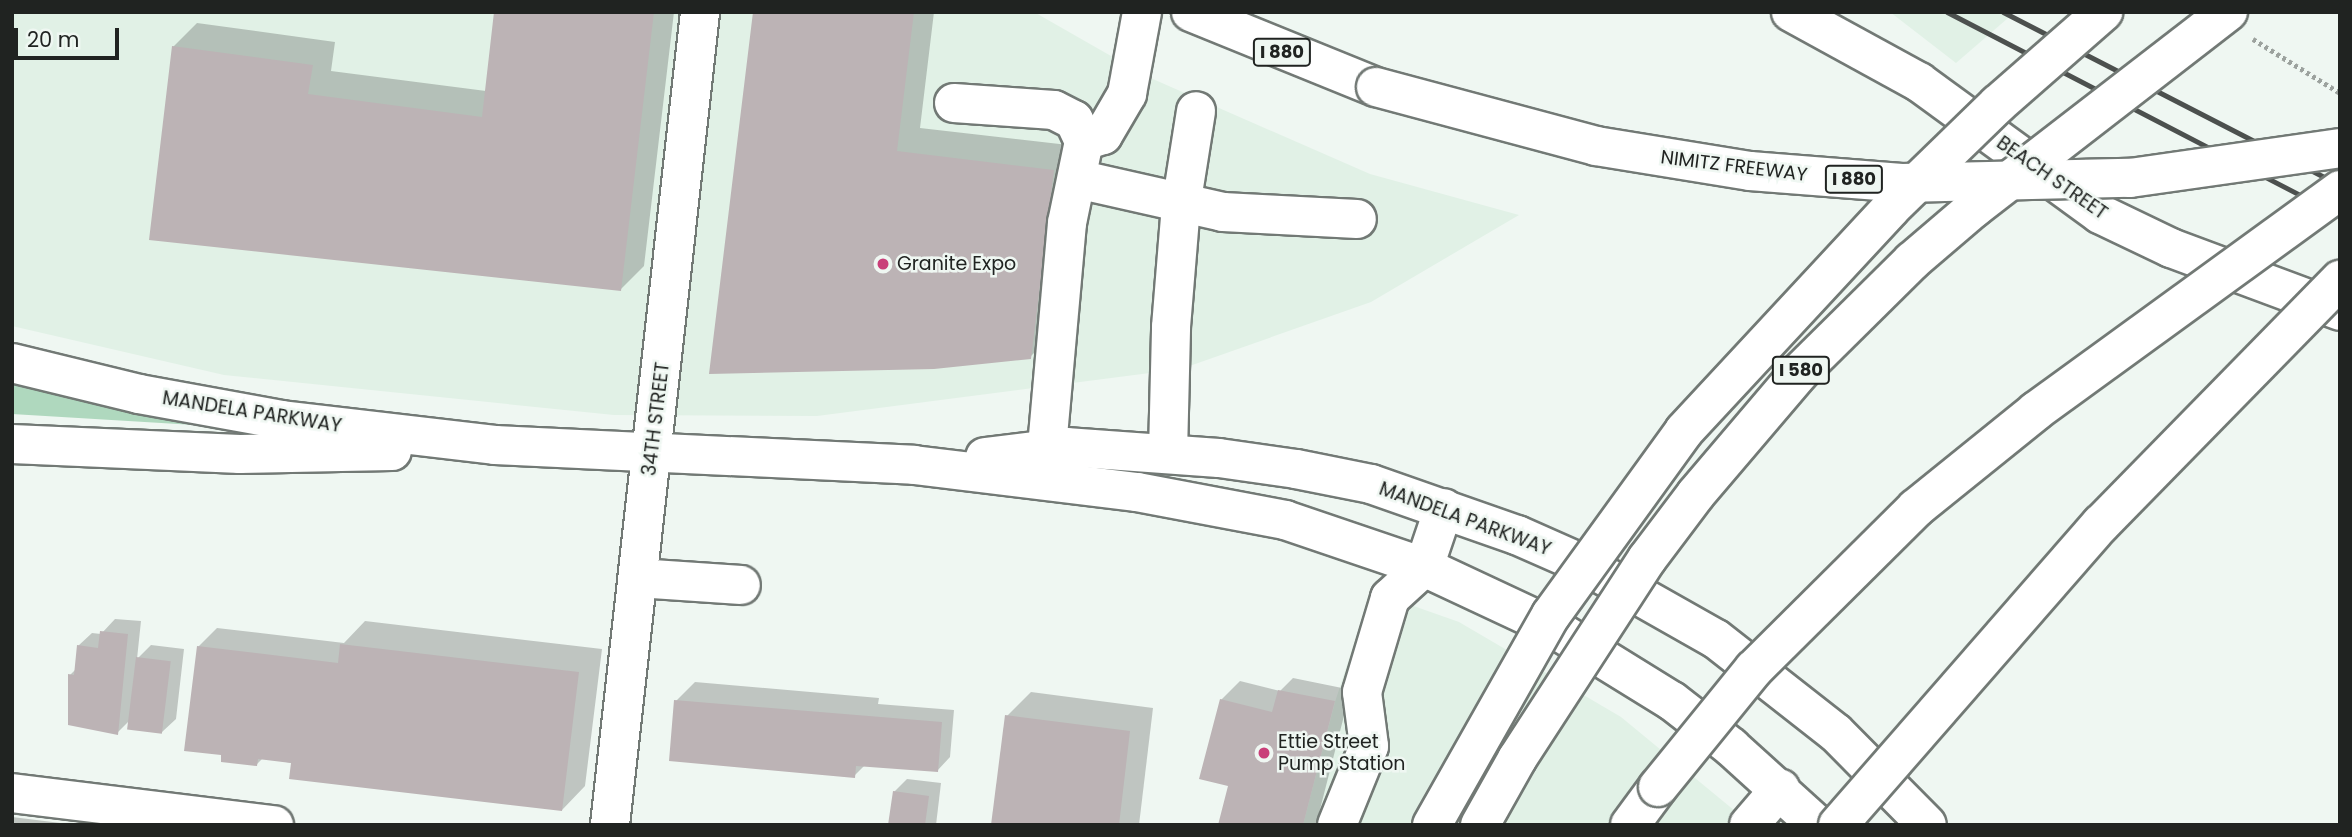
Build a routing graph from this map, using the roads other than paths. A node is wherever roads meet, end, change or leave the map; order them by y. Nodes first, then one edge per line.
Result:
1 (700, 12) edge
2 (1142, 12) edge
3 (1191, 12) edge
4 (2103, 12) edge
5 (1805, 20) edge
6 (2237, 23) edge
7 (954, 103) dead end
8 (1196, 111) dead end
9 (1084, 141) junction
10 (2340, 148) edge
11 (1077, 179) junction
12 (2054, 183) junction
13 (2340, 190) edge
14 (1182, 201) junction
15 (1357, 219) dead end
16 (2340, 280) edge
17 (2340, 311) edge
18 (12, 363) edge
19 (12, 444) edge
20 (495, 445) junction
21 (1047, 449) junction
22 (651, 453) junction
23 (1168, 453) junction
24 (914, 465) junction
25 (1444, 508) junction
26 (1424, 567) junction
27 (638, 578) junction
28 (741, 585) dead end
29 (1780, 789) junction
30 (12, 793) edge
31 (274, 825) edge
32 (610, 825) edge
33 (1337, 825) edge
34 (1432, 825) edge
35 (1480, 825) edge
36 (1630, 825) edge
37 (1749, 825) edge
38 (1817, 825) edge
39 (1838, 825) edge
40 (1927, 825) edge

1 - 22 main road, 34TH STREET
2 - 9 main road
3 - 12 main road, NIMITZ FREEWAY / I 880, bridge
4 - 34 main road, bridge
5 - 12 main road, BEACH STREET
6 - 35 main road, I 580, bridge
7 - 9 main road
8 - 14 main road
9 - 11 main road
10 - 12 main road, NIMITZ FREEWAY / I 880, bridge
11 - 14 main road
11 - 21 main road
12 - 17 main road, BEACH STREET
13 - 36 main road, bridge
14 - 15 main road
14 - 23 main road
16 - 39 main road, bridge
18 - 20 main road, MANDELA PARKWAY
19 - 20 main road, MANDELA PARKWAY
20 - 22 main road, MANDELA PARKWAY
21 - 23 main road, MANDELA PARKWAY
21 - 24 main road, MANDELA PARKWAY
22 - 24 main road, MANDELA PARKWAY
22 - 27 main road, 34TH STREET
23 - 25 main road, MANDELA PARKWAY
24 - 26 main road, MANDELA PARKWAY
25 - 26 main road
25 - 40 main road, MANDELA PARKWAY
26 - 29 main road, MANDELA PARKWAY
26 - 33 main road
27 - 28 main road
27 - 32 main road, 34TH STREET
29 - 37 main road
29 - 38 main road, MANDELA PARKWAY
30 - 31 main road

